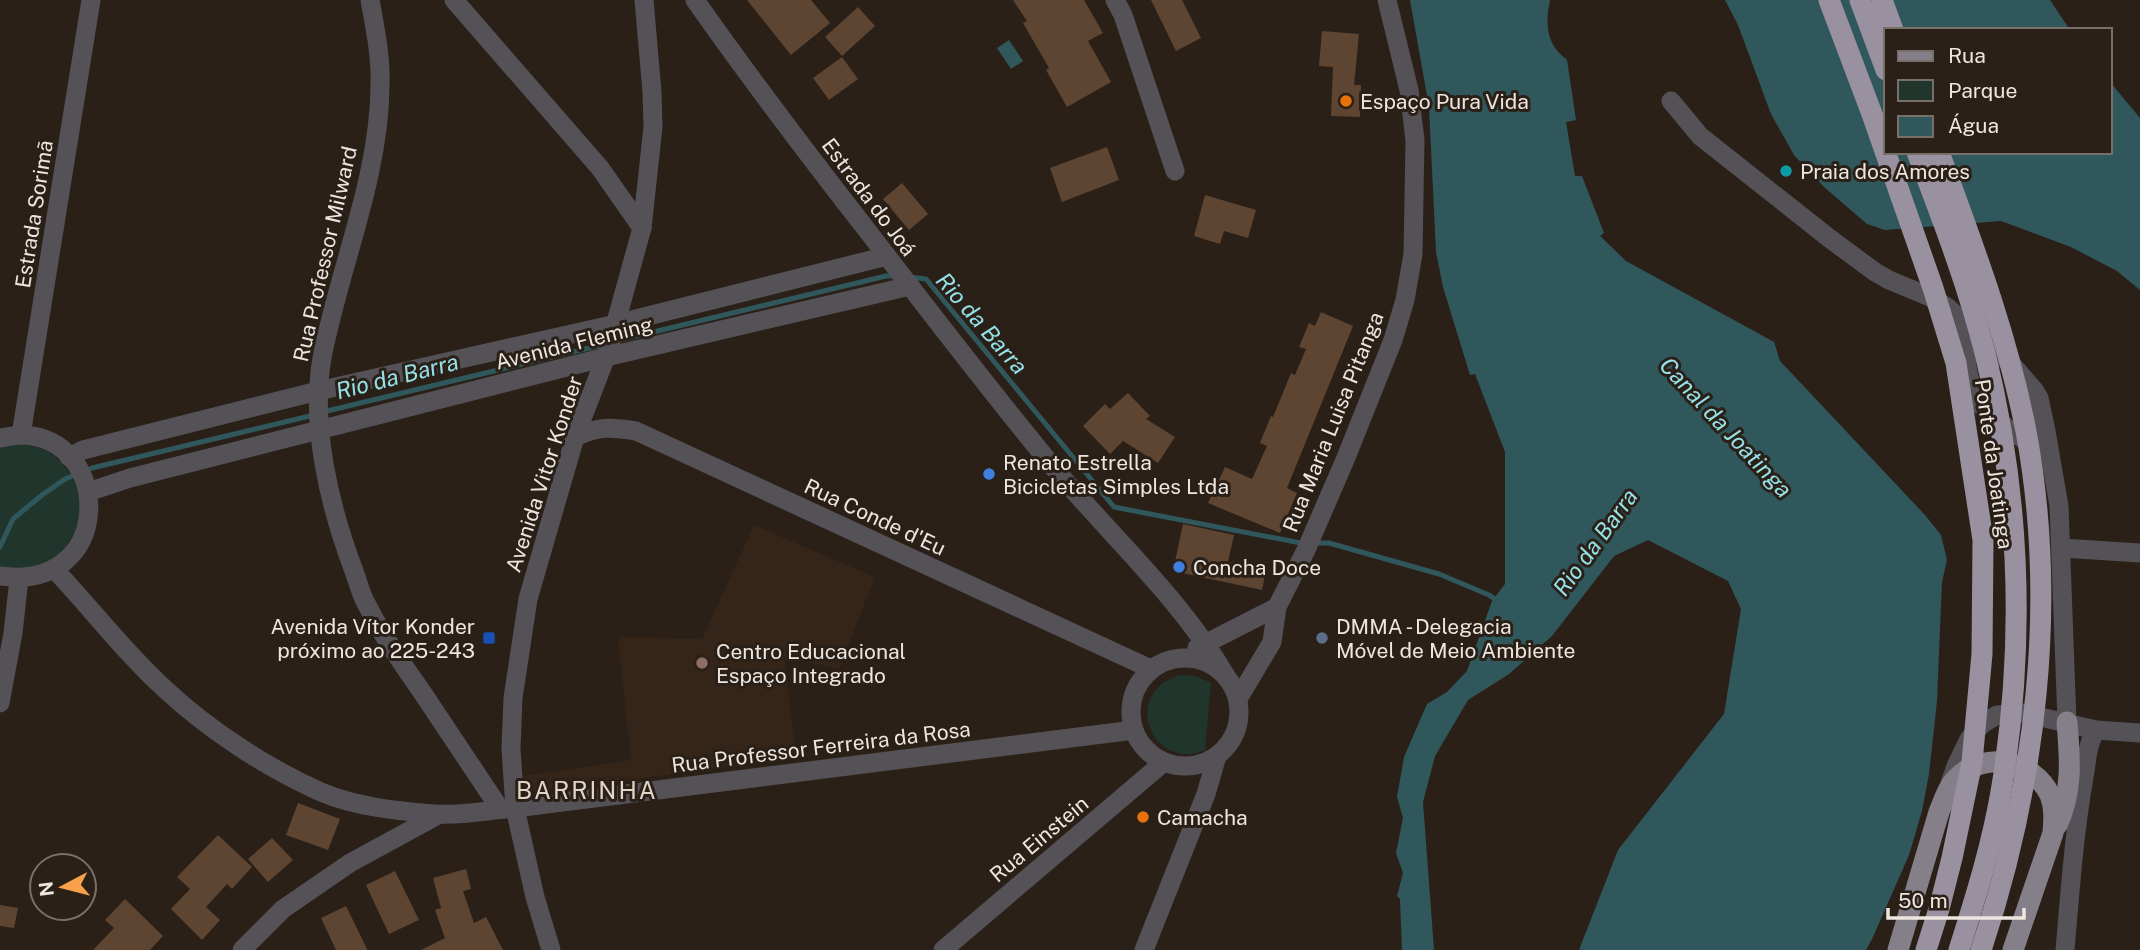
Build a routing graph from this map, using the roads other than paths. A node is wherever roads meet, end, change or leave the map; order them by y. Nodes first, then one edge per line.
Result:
1 (91, 0) edge
2 (370, 0) edge
3 (454, 0) edge
4 (695, 0) edge
5 (1115, 0) edge
6 (1387, 0) edge
7 (1829, 0) edge
8 (1860, 0) edge
9 (1882, 0) edge
10 (647, 4) edge
11 (1892, 28) edge
12 (1884, 65) edge
13 (1671, 101) dead end
14 (1884, 148) edge
15 (1886, 154) edge
16 (1918, 154) edge
17 (1939, 154) edge
18 (1175, 171) dead end
19 (642, 228) junction
20 (888, 259) junction
21 (908, 284) junction
22 (1965, 323) junction
23 (615, 327) junction
24 (607, 354) junction
25 (319, 411) junction
26 (21, 435) junction
27 (575, 437) junction
28 (0, 438) edge
29 (71, 459) junction
30 (2052, 459) junction
31 (87, 489) junction
32 (2062, 548) junction
33 (2140, 554) edge
34 (54, 569) junction
35 (9, 577) edge
36 (1277, 607) junction
37 (1248, 624) junction
38 (1272, 642) junction
39 (1206, 643) junction
40 (1181, 657) junction
41 (1151, 669) junction
42 (1226, 676) junction
43 (1238, 699) junction
44 (0, 703) edge
45 (2067, 722) junction
46 (1134, 730) junction
47 (2096, 730) junction
48 (2140, 733) edge
49 (1217, 756) junction
50 (1164, 762) junction
51 (1946, 794) junction
52 (508, 809) junction
53 (438, 815) junction
54 (2053, 833) junction
55 (242, 950) edge
56 (551, 950) edge
57 (943, 950) edge
58 (1144, 950) edge
59 (1898, 950) edge
60 (1926, 950) edge
61 (1959, 950) edge
62 (1981, 950) edge
63 (2013, 950) edge
64 (2066, 950) edge

1 - 26 street, Estrada Sorimã
2 - 25 street, Rua Professor Milward
3 - 19 street
4 - 20 street, Estrada do Joá
5 - 18 street
6 - 36 street, Rua Maria Luisa Pitanga
7 - 14 highway, Ponte da Joatinga, bridge
8 - 12 highway
9 - 11 highway
10 - 19 street, Avenida Vitor Konder
13 - 22 street
15 - 60 highway, Ponte da Joatinga, bridge
16 - 61 highway, Ponte da Joatinga, bridge
17 - 62 highway, Ponte da Joatinga, bridge
19 - 23 street, Avenida Vitor Konder
20 - 21 street, Estrada do Joá
20 - 23 street, Avenida Fleming
21 - 24 street, Avenida Fleming
21 - 39 street, Estrada do Joá
22 - 30 street
22 - 30 street
23 - 24 street, Avenida Vitor Konder
23 - 25 street, Avenida Fleming
24 - 25 street, Avenida Fleming
24 - 27 street, Avenida Vitor Konder
25 - 29 street, Avenida Fleming
25 - 31 street, Avenida Fleming
25 - 52 street, Rua Professor Milward
26 - 28 street
26 - 29 street
27 - 41 street, Rua Conde d'Eu
27 - 52 street, Avenida Vitor Konder
29 - 31 street
30 - 32 street
31 - 34 street
32 - 33 street
32 - 45 street
34 - 35 street
34 - 53 street, Rua Professor Ferreira da Rosa
35 - 44 street
36 - 37 street
36 - 38 street, Rua Maria Luisa Pitanga
37 - 38 street
37 - 39 street
38 - 43 street, Rua Maria Luisa Pitanga
39 - 40 street
39 - 42 street, Estrada do Joá
40 - 41 street
40 - 42 street
41 - 46 street
42 - 43 street
43 - 49 street
45 - 47 street
45 - 51 street
45 - 54 main road
46 - 50 street
46 - 52 street, Rua Professor Ferreira da Rosa
47 - 48 street
47 - 64 street
49 - 50 street
49 - 58 street
50 - 57 street, Rua Einstein
51 - 54 main road
51 - 59 main road
52 - 53 street, Rua Professor Ferreira da Rosa
52 - 56 street, Avenida Vitor Konder
53 - 55 street
54 - 63 main road

